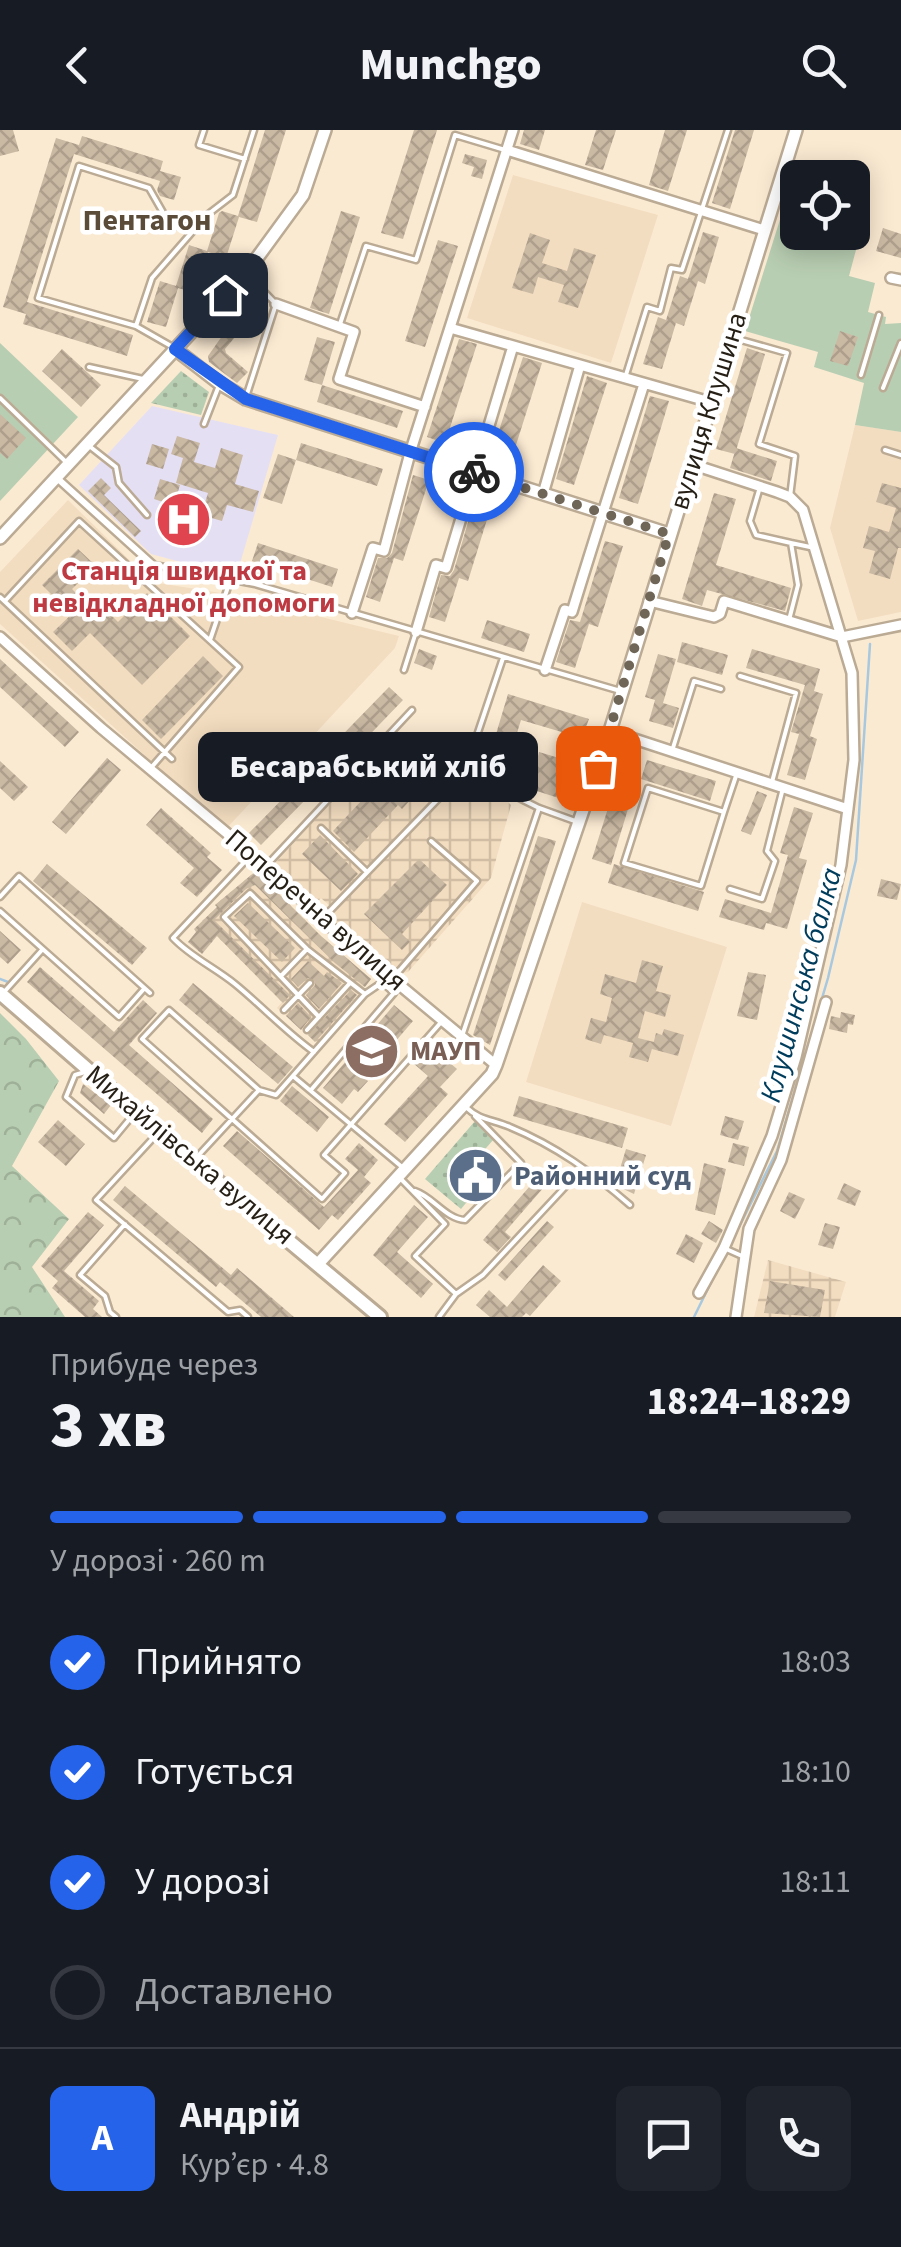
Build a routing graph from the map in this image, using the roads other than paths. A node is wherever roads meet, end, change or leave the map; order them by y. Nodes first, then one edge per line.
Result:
1 (204, 130) edge
2 (254, 130) edge
3 (325, 130) edge
4 (513, 130) edge
5 (728, 130) edge
6 (796, 130) edge
7 (507, 150) junction
8 (245, 159) junction
9 (701, 210) junction
10 (764, 230) junction
11 (192, 231) junction
12 (246, 273) junction
13 (276, 304) junction
14 (879, 315) dead end
15 (136, 326) junction
16 (339, 326) junction
17 (450, 328) junction
18 (732, 337) junction
19 (901, 342) edge
20 (513, 346) junction
21 (175, 349) junction
22 (580, 365) junction
23 (89, 367) dead end
24 (860, 375) dead end
25 (625, 378) junction
26 (146, 380) junction
27 (220, 383) junction
28 (644, 384) junction
29 (883, 388) dead end
30 (0, 398) edge
31 (246, 399) junction
32 (710, 402) junction
33 (425, 406) junction
34 (204, 424) dead end
35 (88, 445) junction
36 (886, 450) dead end
37 (410, 454) junction
38 (901, 455) edge
39 (691, 464) junction
40 (69, 465) junction
41 (474, 472) junction
42 (56, 478) junction
43 (761, 485) junction
44 (543, 494) junction
45 (790, 497) junction
46 (602, 512) junction
47 (147, 515) dead end
48 (669, 534) junction
49 (0, 538) edge
50 (790, 543) junction
51 (815, 548) junction
52 (152, 564) joint
53 (231, 578) junction
54 (2, 599) edge
55 (649, 600) junction
56 (352, 613) junction
57 (789, 620) junction
58 (901, 624) edge
59 (416, 632) junction
60 (0, 637) edge
61 (842, 637) junction
62 (209, 640) junction
63 (502, 657) junction
64 (404, 670) dead end
65 (545, 670) junction
66 (740, 676) dead end
67 (721, 690) dead end
68 (622, 691) junction
69 (412, 710) dead end
70 (610, 731) junction
71 (423, 741) dead end
72 (164, 752) junction
73 (672, 752) junction
74 (172, 759) dead end
75 (150, 769) junction
76 (737, 772) junction
77 (772, 784) junction
78 (784, 788) junction
79 (539, 808) junction
80 (848, 809) junction
81 (724, 812) junction
82 (580, 823) junction
83 (321, 828) dead end
84 (431, 841) dead end
85 (252, 854) junction
86 (266, 866) junction
87 (366, 871) junction
88 (730, 889) dead end
89 (0, 897) edge
90 (0, 910) edge
91 (322, 919) junction
92 (42, 948) junction
93 (307, 949) junction
94 (281, 976) junction
95 (387, 978) junction
96 (310, 982) dead end
97 (350, 983) junction
98 (1, 994) edge
99 (364, 994) junction
100 (298, 995) junction
101 (826, 1002) dead end
102 (284, 1010) dead end
103 (319, 1017) junction
104 (443, 1020) junction
105 (307, 1030) dead end
106 (462, 1036) junction
107 (314, 1052) junction
108 (803, 1059) junction
109 (496, 1064) junction
110 (90, 1070) junction
111 (293, 1076) junction
112 (259, 1090) junction
113 (311, 1090) junction
114 (794, 1091) junction
115 (463, 1105) junction
116 (136, 1111) junction
117 (475, 1116) junction
118 (232, 1120) junction
119 (351, 1124) junction
120 (160, 1132) junction
121 (767, 1156) junction
122 (779, 1160) junction
123 (193, 1162) junction
124 (402, 1174) junction
125 (566, 1186) dead end
126 (415, 1191) junction
127 (630, 1205) dead end
128 (125, 1224) junction
129 (742, 1225) junction
130 (728, 1250) junction
131 (745, 1256) junction
132 (318, 1264) junction
133 (698, 1293) dead end
134 (456, 1294) junction
135 (116, 1317) edge
136 (248, 1317) edge
137 (380, 1317) edge
138 (439, 1317) edge
139 (736, 1317) edge

1 - 8 lane
2 - 8 lane
3 - 12 street
4 - 7 street
5 - 9 lane
6 - 10 street, вулиця Клушина
7 - 9 street
7 - 16 lane
7 - 17 street
8 - 11 lane
9 - 10 street
9 - 25 lane
10 - 18 street, вулиця Клушина
11 - 15 lane
11 - 15 lane
12 - 13 lane
12 - 21 street
13 - 16 street
13 - 31 lane
14 - 24 lane
15 - 21 lane
16 - 33 street
17 - 20 street
17 - 33 street
18 - 32 street, вулиця Клушина
18 - 45 lane
19 - 29 lane
20 - 22 street
20 - 41 street
21 - 26 street
21 - 27 street
22 - 25 street
22 - 44 street
23 - 26 lane
25 - 28 street
26 - 35 street
27 - 31 street
27 - 34 lane
28 - 32 street
28 - 46 street
30 - 40 lane
31 - 37 street
32 - 39 street, вулиця Клушина
33 - 37 street
35 - 40 street
35 - 47 lane
36 - 38 lane
37 - 41 street
37 - 56 street
39 - 43 street
39 - 48 street, вулиця Клушина
40 - 42 street
41 - 44 street
41 - 59 street
42 - 49 street
42 - 52 street
43 - 45 street
43 - 50 lane
44 - 46 street
45 - 51 street
46 - 48 street
46 - 65 street
48 - 55 street, вулиця Клушина
50 - 51 lane
50 - 57 lane
51 - 61 street
52 - 53 lane
53 - 56 lane
53 - 62 lane
54 - 62 lane
54 - 72 lane
55 - 57 street
55 - 68 street, вулиця Клушина
56 - 59 lane
57 - 61 street
58 - 61 street
59 - 63 lane
59 - 64 lane
60 - 75 street, Поперечна вулиця
61 - 80 street
62 - 72 lane
63 - 65 lane
63 - 79 lane
65 - 68 lane
66 - 77 lane
67 - 73 lane
68 - 70 street, вулиця Клушина
69 - 86 lane
70 - 73 street
70 - 82 street, вулиця Клушина
71 - 87 lane
72 - 74 lane
72 - 75 lane
73 - 76 street
75 - 85 street, Поперечна вулиця
76 - 77 street
76 - 81 lane
77 - 78 street
78 - 80 street
78 - 88 lane
79 - 82 lane
79 - 106 lane
80 - 108 street
81 - 81 lane
82 - 109 street, вулиця Клушина
83 - 87 lane
84 - 95 lane
85 - 86 street, Поперечна вулиця
85 - 107 lane
86 - 91 street, Поперечна вулиця
87 - 91 lane
89 - 92 lane
90 - 92 lane
91 - 95 street, Поперечна вулиця
92 - 98 lane
93 - 94 lane
93 - 94 lane
93 - 97 lane
94 - 100 lane
95 - 99 lane
95 - 104 street, Поперечна вулиця
95 - 113 lane
96 - 100 lane
97 - 99 lane
97 - 103 lane
98 - 110 main road, Михайлівська вулиця
99 - 107 lane
100 - 102 lane
100 - 103 lane
101 - 108 street
103 - 105 lane
104 - 106 street, Поперечна вулиця
104 - 119 lane
106 - 109 street, Поперечна вулиця
107 - 111 lane
108 - 114 street
109 - 115 street, вулиця Клушина
110 - 116 main road, Михайлівська вулиця
110 - 116 lane
111 - 112 lane
111 - 113 lane
112 - 118 lane
112 - 118 lane
113 - 119 lane
114 - 121 street
114 - 122 street
115 - 117 lane
115 - 124 street, вулиця Клушина
116 - 120 main road, Михайлівська вулиця
117 - 126 lane
117 - 127 lane
118 - 119 lane
118 - 123 lane
119 - 124 lane
120 - 123 main road, Михайлівська вулиця
120 - 128 lane
121 - 122 lane
121 - 129 street
122 - 129 street
123 - 132 main road, Михайлівська вулиця
124 - 126 lane
124 - 132 street, вулиця Клушина
125 - 134 lane
126 - 134 lane
128 - 135 lane
128 - 136 lane
129 - 130 street
129 - 131 street
130 - 131 lane
130 - 133 street
131 - 139 street
132 - 137 main road, Михайлівська вулиця
134 - 138 lane

